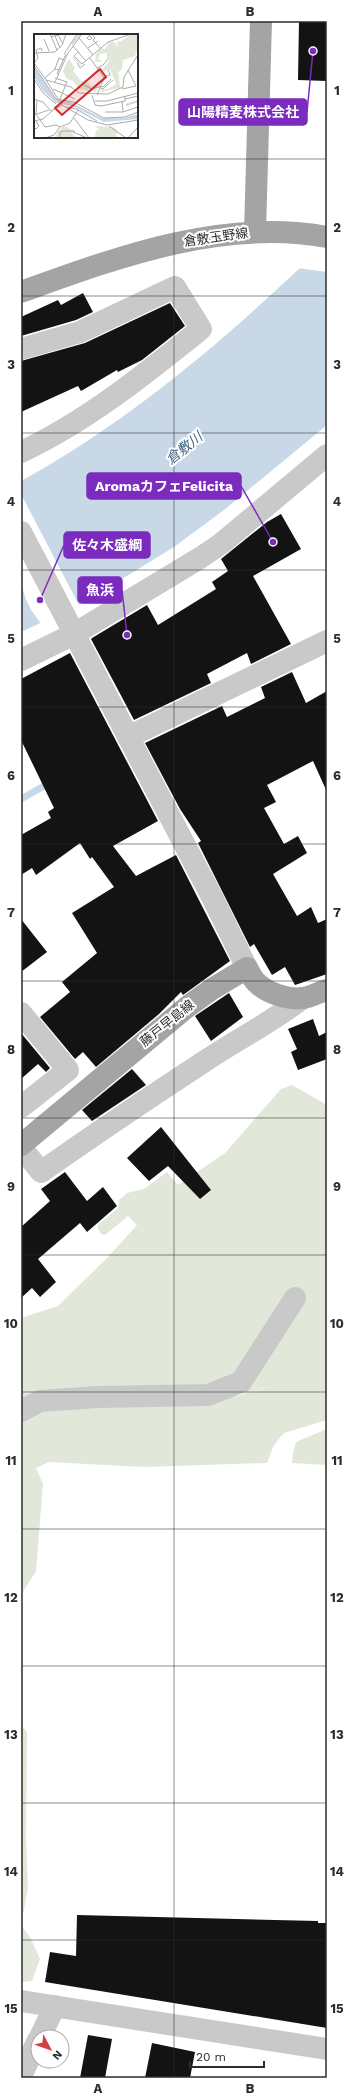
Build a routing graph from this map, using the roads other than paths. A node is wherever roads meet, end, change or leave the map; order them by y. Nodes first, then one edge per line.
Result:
1 (260, 21) edge
2 (255, 232) junction
3 (322, 236) edge
4 (21, 292) edge
5 (21, 349) edge
6 (21, 452) edge
7 (327, 455) edge
8 (21, 532) edge
9 (72, 631) junction
10 (327, 641) edge
11 (21, 660) edge
12 (128, 737) junction
13 (247, 968) junction
14 (327, 990) edge
15 (303, 998) junction
16 (21, 1014) edge
17 (21, 1107) edge
18 (21, 1146) edge
19 (296, 1298) dead end
20 (21, 1411) edge
21 (21, 2001) edge
22 (54, 2006) junction
23 (44, 2029) edge
24 (327, 2049) edge
25 (30, 2057) edge
26 (21, 2076) edge

1 - 2 main road, 倉敷玉野線
2 - 3 main road
2 - 4 main road, 倉敷玉野線
5 - 6 street
7 - 9 street
8 - 9 street
9 - 11 street
9 - 12 street
10 - 12 street
12 - 13 street
13 - 15 main road
13 - 18 main road, 藤戸早島線
14 - 15 main road
15 - 18 street
16 - 17 street
19 - 20 street
21 - 22 street
22 - 23 street
22 - 24 street
25 - 26 street

